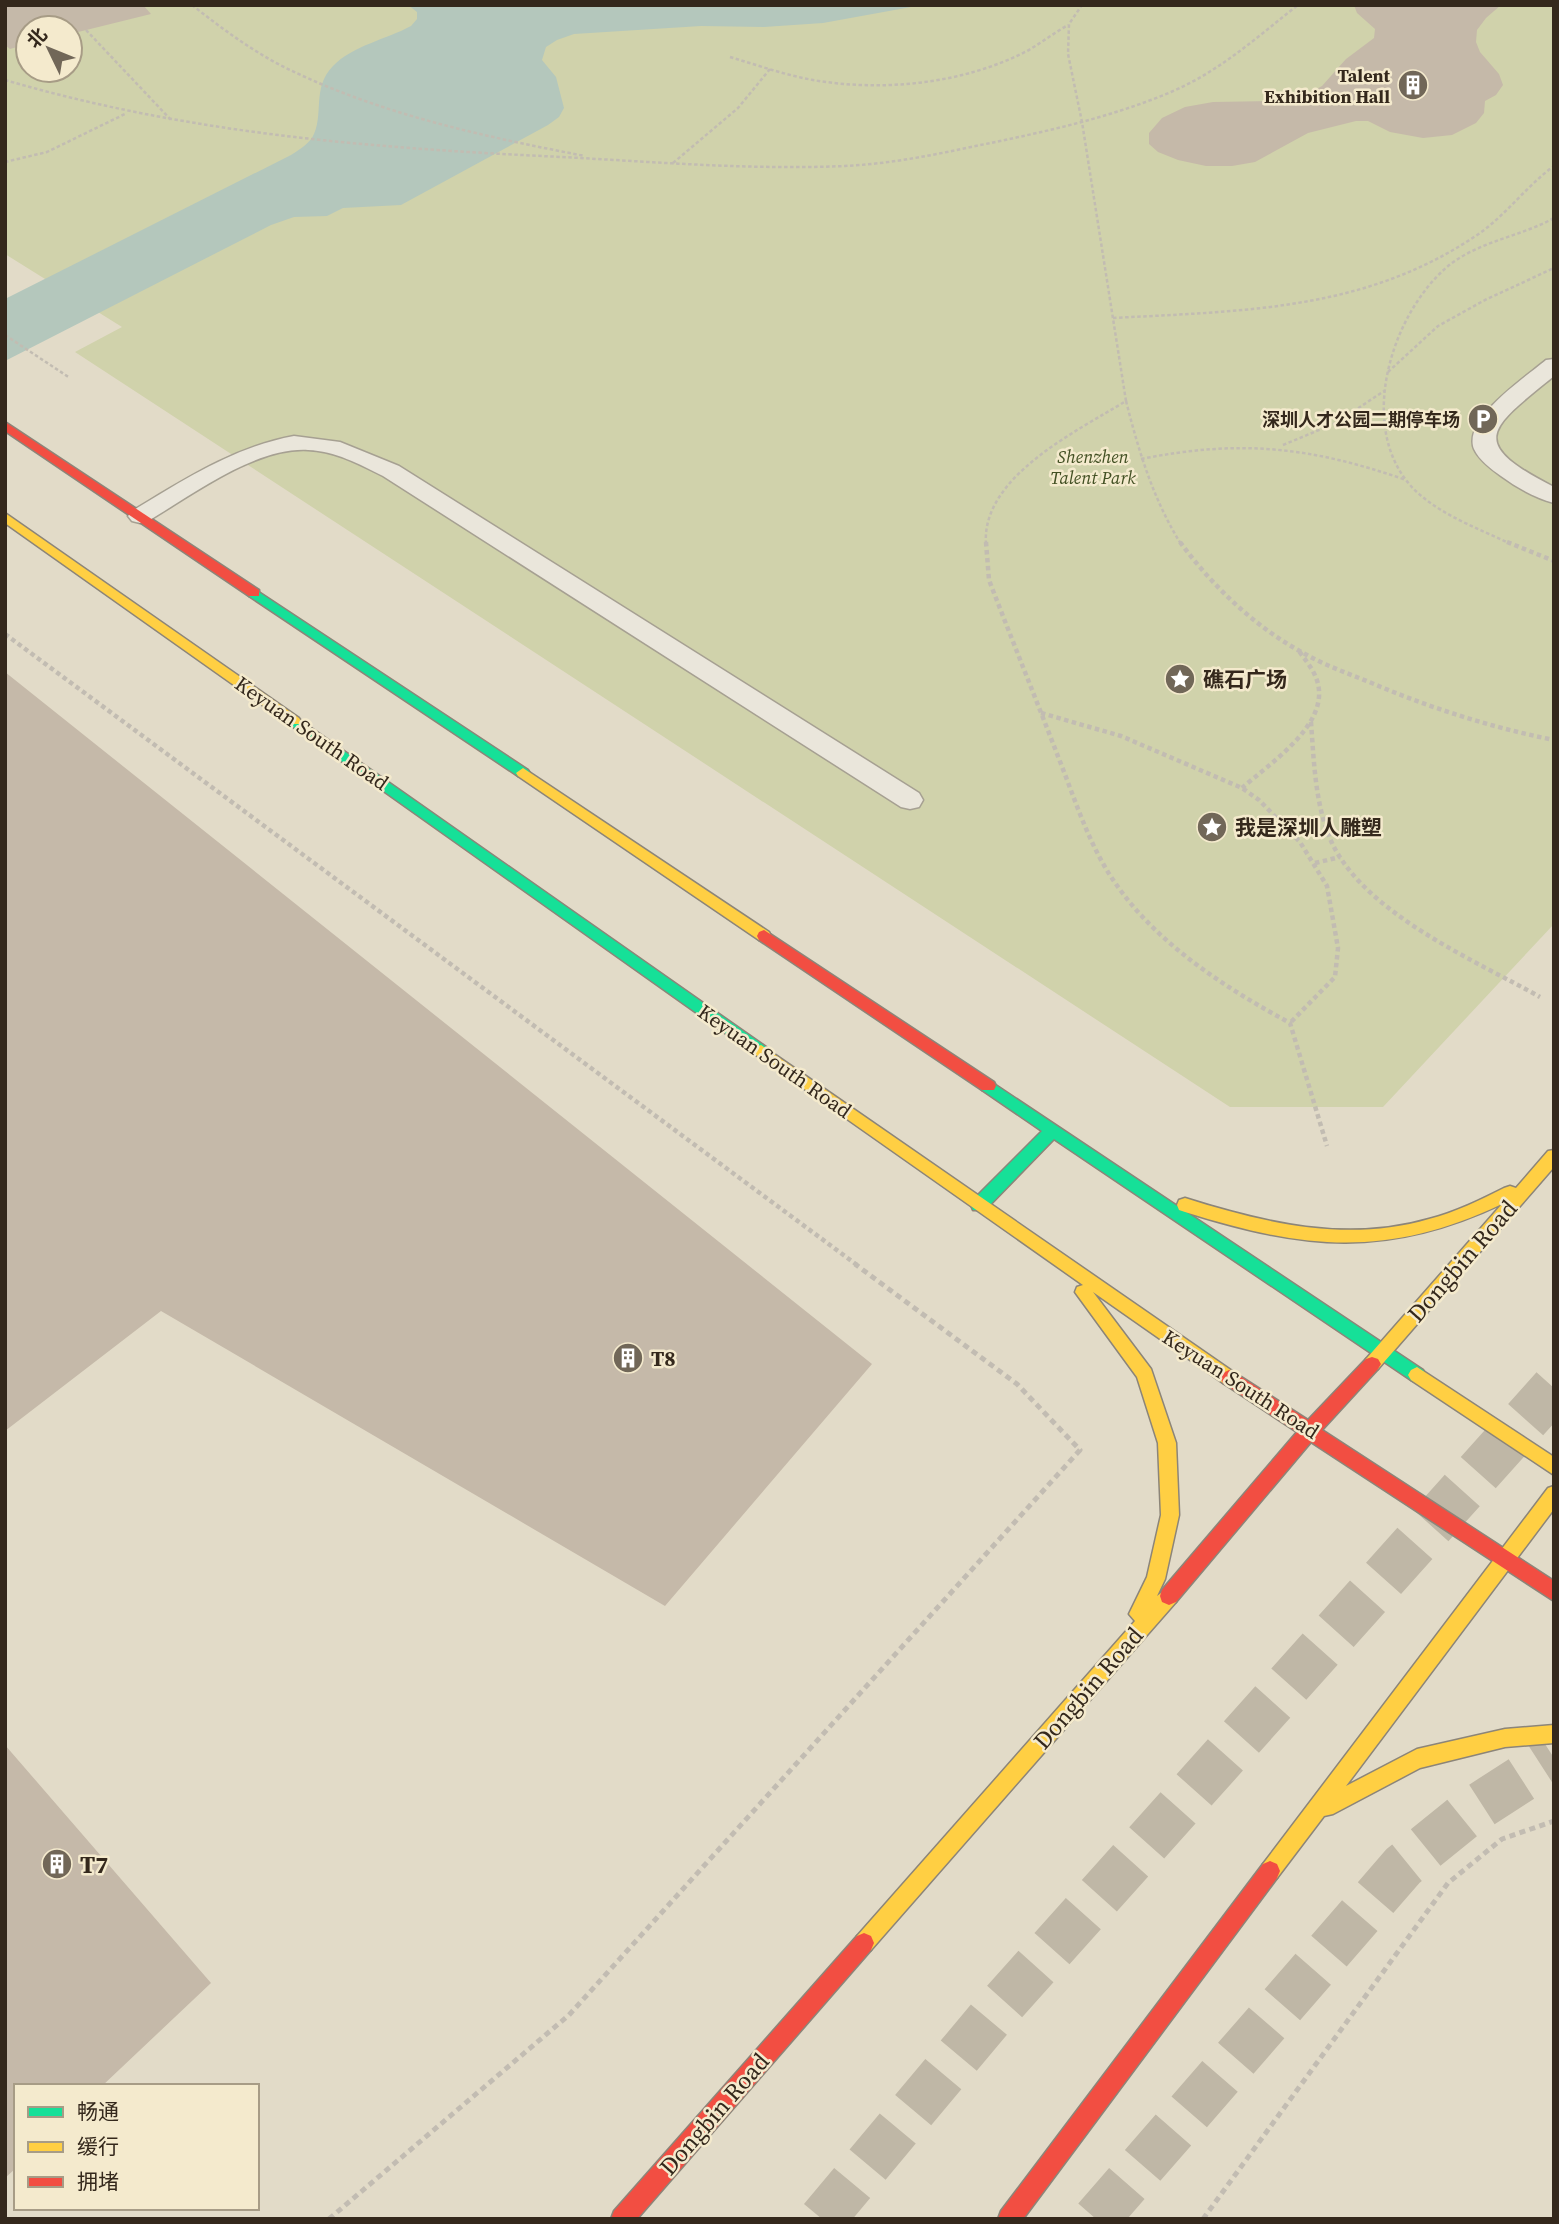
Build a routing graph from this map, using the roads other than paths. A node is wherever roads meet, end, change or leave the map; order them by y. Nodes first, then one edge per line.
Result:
1 (1554, 365) edge
2 (5, 425) edge
3 (1554, 496) edge
4 (140, 516) junction
5 (5, 517) edge
6 (909, 800) dead end
7 (1053, 1130) junction
8 (1554, 1156) edge
9 (1538, 1174) junction
10 (1136, 1186) junction
11 (979, 1205) junction
12 (1055, 1257) junction
13 (1383, 1352) junction
14 (1311, 1429) junction
15 (1554, 1467) edge
16 (1554, 1494) edge
17 (1504, 1559) junction
18 (1554, 1592) edge
19 (1119, 1653) junction
20 (1554, 1734) edge
21 (1315, 1813) junction
22 (622, 2219) edge
23 (1009, 2219) edge

1 - 3 lane
2 - 4 main road
4 - 6 lane
4 - 7 main road
5 - 11 main road, Keyuan South Road
7 - 10 main road
7 - 11 main road
8 - 9 main road, Dongbin Road
9 - 10 main road
9 - 13 main road, Dongbin Road
10 - 13 main road
11 - 12 main road, Keyuan South Road
12 - 14 main road, Keyuan South Road
12 - 19 main road
13 - 14 main road, Dongbin Road
13 - 15 main road
14 - 17 main road, Keyuan South Road
14 - 19 main road, Dongbin Road
16 - 17 main road
17 - 18 main road, Keyuan South Road
17 - 21 main road
19 - 22 main road, Dongbin Road
20 - 21 main road
21 - 23 main road

